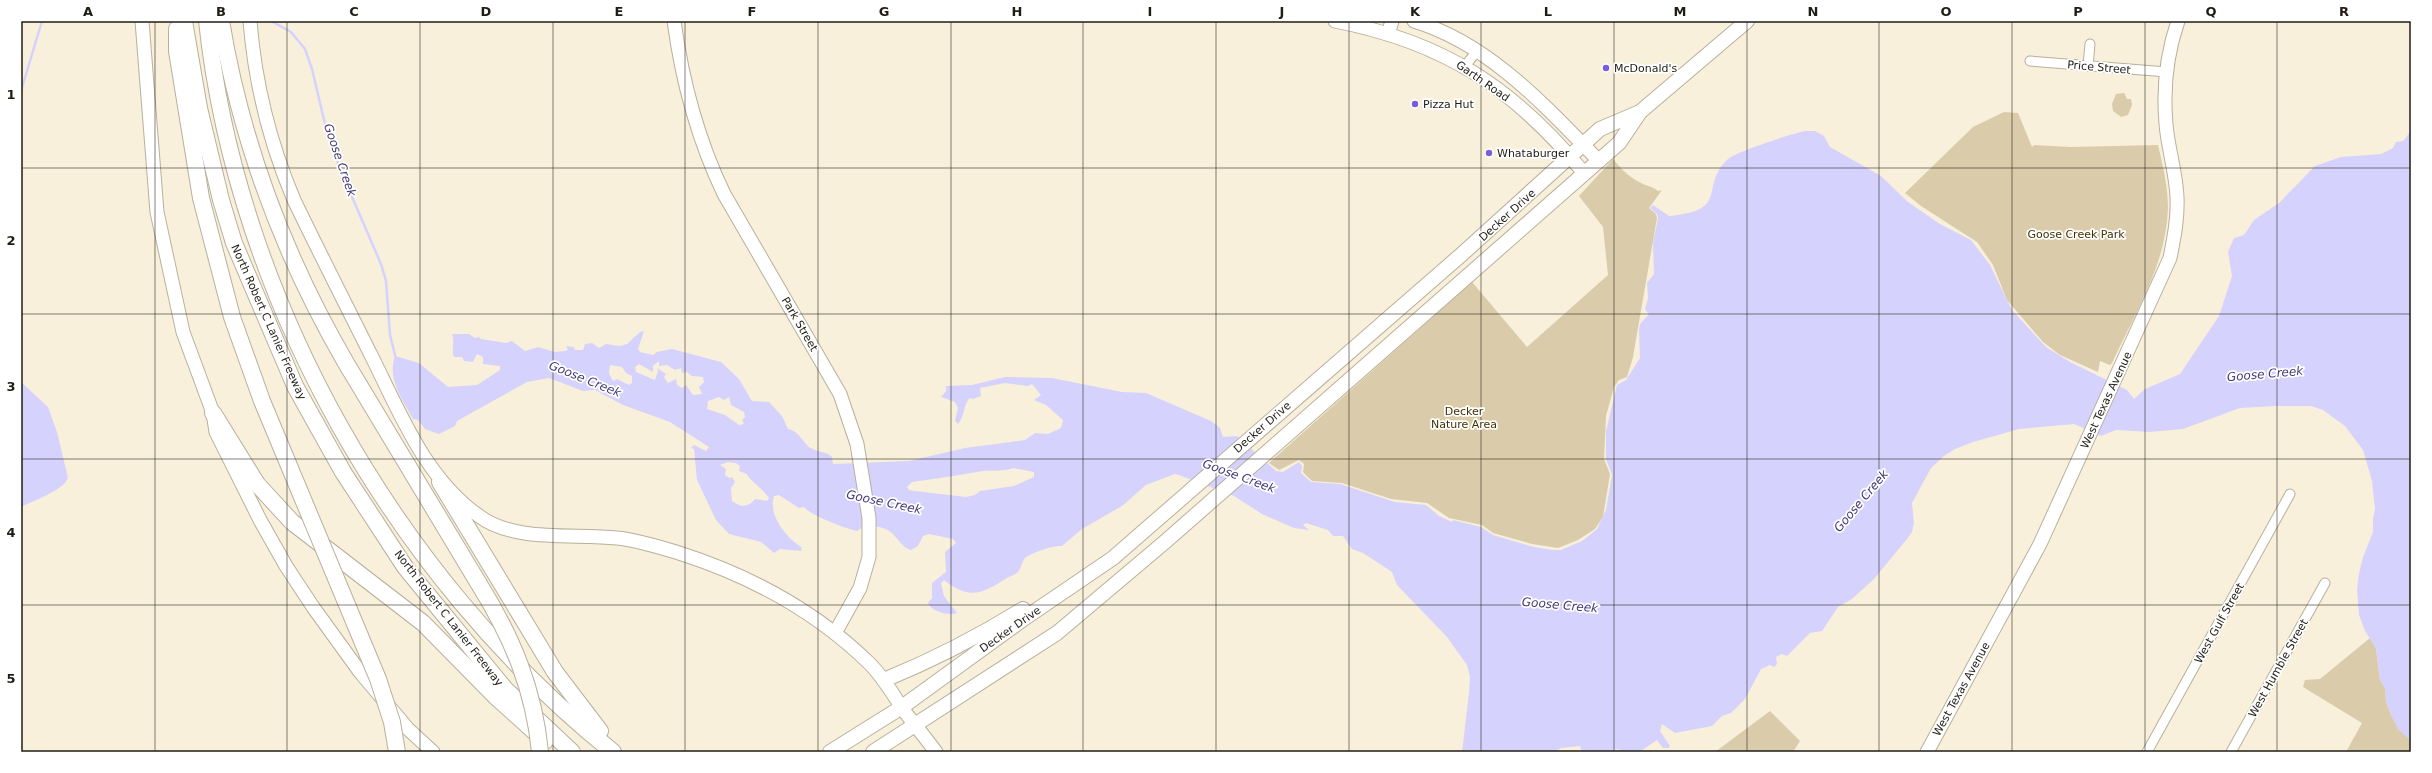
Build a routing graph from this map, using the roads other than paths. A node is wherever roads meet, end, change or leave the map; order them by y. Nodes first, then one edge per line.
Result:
1 (142, 21) edge
2 (176, 21) edge
3 (184, 21) edge
4 (207, 21) edge
5 (220, 21) edge
6 (250, 21) edge
7 (674, 21) edge
8 (1334, 21) edge
9 (1392, 21) edge
10 (1414, 21) edge
11 (1747, 21) edge
12 (2178, 21) edge
13 (1388, 34) junction
14 (2090, 44) dead end
15 (1477, 52) junction
16 (2030, 61) dead end
17 (1465, 66) junction
18 (2088, 66) junction
19 (2167, 72) junction
20 (1640, 112) junction
21 (1583, 145) junction
22 (1571, 157) junction
23 (1599, 161) junction
24 (1584, 173) junction
25 (213, 413) junction
26 (440, 482) junction
27 (2290, 494) dead end
28 (1113, 558) junction
29 (2325, 583) dead end
30 (835, 633) junction
31 (884, 680) junction
32 (902, 707) junction
33 (915, 725) junction
34 (397, 752) edge
35 (433, 752) edge
36 (540, 752) edge
37 (564, 752) edge
38 (572, 752) edge
39 (613, 752) edge
40 (618, 752) edge
41 (830, 752) edge
42 (873, 752) edge
43 (936, 752) edge
44 (1927, 752) edge
45 (2147, 752) edge
46 (2231, 752) edge

1 - 25 main road
2 - 34 highway, bridge
3 - 38 highway, North Robert C Lanier Freeway
4 - 39 highway, North Robert C Lanier Freeway
5 - 36 highway, bridge
6 - 26 main road
7 - 30 main road, Park Street
8 - 13 main road, Garth Road
9 - 13 main road
10 - 15 main road, Garth Road
11 - 20 main road, Decker Drive
12 - 19 main road, West Texas Avenue
13 - 17 main road, Garth Road
14 - 18 street
15 - 17 street
15 - 21 main road, Garth Road
16 - 18 street, Price Street
17 - 22 main road, Garth Road
18 - 19 street, Price Street
19 - 44 main road, West Texas Avenue
20 - 21 main road, Decker Drive
20 - 23 main road, Decker Drive
21 - 22 main road, Decker Drive
21 - 23 main road, Garth Road
22 - 24 main road, Garth Road
22 - 28 main road, Decker Drive
23 - 24 main road, Decker Drive
24 - 33 main road, Decker Drive
25 - 35 main road
25 - 37 highway
26 - 30 main road
26 - 40 highway
27 - 45 street, West Gulf Street
28 - 31 main road
28 - 32 main road, Decker Drive
29 - 46 street, West Humble Street
30 - 31 main road
31 - 32 main road
32 - 33 main road
32 - 41 main road, Decker Drive
33 - 42 main road, Decker Drive
33 - 43 main road

